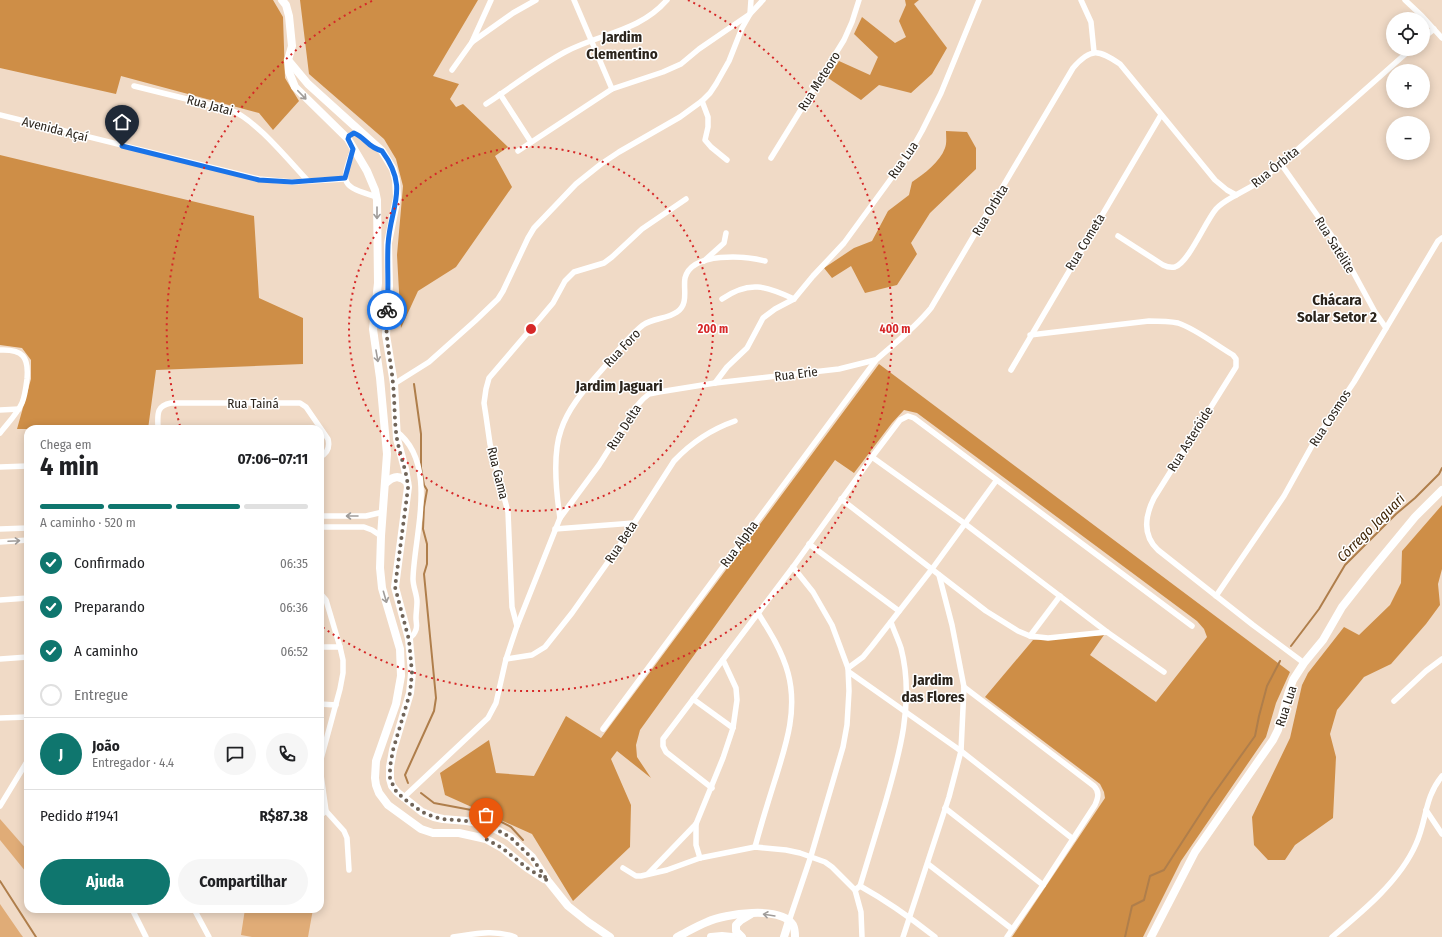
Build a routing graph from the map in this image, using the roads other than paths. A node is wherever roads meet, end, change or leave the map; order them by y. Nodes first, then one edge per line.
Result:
1 (282, 0) edge
2 (491, 0) edge
3 (536, 0) edge
4 (574, 0) edge
5 (668, 0) edge
6 (751, 0) edge
7 (763, 0) edge
8 (859, 0) edge
9 (979, 0) edge
10 (1081, 0) edge
11 (1405, 0) edge
12 (750, 14) junction
13 (1434, 29) junction
14 (1430, 32) edge
15 (1442, 38) edge
16 (591, 40) junction
17 (472, 42) junction
18 (1094, 52) junction
19 (1403, 56) edge
20 (288, 60) junction
21 (452, 70) dead end
22 (134, 86) dead end
23 (612, 89) junction
24 (500, 94) junction
25 (702, 101) junction
26 (486, 104) dead end
27 (0, 115) edge
28 (1161, 115) junction
29 (348, 139) junction
30 (531, 142) junction
31 (353, 149) junction
32 (382, 151) junction
33 (518, 151) dead end
34 (771, 158) dead end
35 (727, 160) dead end
36 (1281, 164) junction
37 (345, 178) junction
38 (308, 181) junction
39 (1236, 195) junction
40 (377, 197) junction
41 (686, 199) dead end
42 (726, 233) dead end
43 (1118, 236) dead end
44 (1442, 238) edge
45 (704, 261) junction
46 (765, 261) dead end
47 (722, 299) dead end
48 (794, 299) junction
49 (1386, 328) junction
50 (386, 335) junction
51 (1030, 335) junction
52 (374, 336) junction
53 (0, 350) edge
54 (876, 360) junction
55 (1011, 370) dead end
56 (715, 383) junction
57 (394, 384) junction
58 (18, 409) junction
59 (0, 410) edge
60 (735, 421) dead end
61 (158, 425) edge
62 (318, 425) edge
63 (396, 431) junction
64 (0, 433) edge
65 (324, 433) edge
66 (324, 455) edge
67 (872, 457) junction
68 (24, 466) edge
69 (0, 467) edge
70 (996, 481) junction
71 (407, 482) junction
72 (386, 483) junction
73 (1442, 490) edge
74 (841, 500) junction
75 (383, 512) junction
76 (324, 516) edge
77 (560, 518) junction
78 (634, 523) junction
79 (964, 523) junction
80 (24, 528) edge
81 (324, 528) edge
82 (0, 529) edge
83 (555, 529) junction
84 (381, 536) junction
85 (24, 540) edge
86 (0, 542) edge
87 (809, 544) junction
88 (794, 567) junction
89 (380, 568) junction
90 (397, 569) junction
91 (932, 569) junction
92 (939, 575) junction
93 (1060, 596) junction
94 (1216, 596) junction
95 (24, 598) edge
96 (324, 598) edge
97 (0, 600) edge
98 (899, 611) junction
99 (758, 613) junction
100 (891, 622) junction
101 (517, 626) junction
102 (1192, 626) dead end
103 (1107, 632) junction
104 (1030, 636) junction
105 (409, 640) junction
106 (324, 647) edge
107 (340, 647) junction
108 (24, 657) edge
109 (0, 659) edge
110 (506, 659) junction
111 (1442, 659) edge
112 (723, 660) junction
113 (1304, 663) junction
114 (848, 670) junction
115 (1164, 672) dead end
116 (964, 687) junction
117 (693, 699) junction
118 (1394, 701) dead end
119 (324, 704) edge
120 (336, 705) junction
121 (905, 713) junction
122 (24, 717) edge
123 (0, 718) edge
124 (733, 728) junction
125 (603, 729) dead end
126 (324, 746) edge
127 (961, 751) junction
128 (24, 767) edge
129 (1442, 776) edge
130 (392, 786) junction
131 (712, 788) junction
132 (379, 793) junction
133 (324, 797) edge
134 (403, 798) junction
135 (0, 806) edge
136 (946, 808) junction
137 (1426, 810) junction
138 (326, 811) joint
139 (422, 812) junction
140 (414, 824) junction
141 (696, 824) junction
142 (1442, 834) edge
143 (1073, 839) junction
144 (755, 847) junction
145 (811, 856) junction
146 (700, 858) junction
147 (928, 864) junction
148 (623, 868) dead end
149 (349, 870) dead end
150 (648, 875) junction
151 (548, 881) junction
152 (1044, 885) junction
153 (857, 888) junction
154 (134, 913) edge
155 (196, 913) edge
156 (754, 913) junction
157 (909, 917) junction
158 (789, 921) junction
159 (706, 922) junction
160 (1012, 929) junction
161 (146, 937) edge
162 (209, 937) edge
163 (453, 937) edge
164 (515, 937) edge
165 (610, 937) edge
166 (677, 937) edge
167 (687, 937) edge
168 (711, 937) edge
169 (732, 937) edge
170 (742, 937) edge
171 (784, 937) edge
172 (795, 937) edge
173 (862, 937) edge
174 (903, 937) edge
175 (935, 937) edge
176 (1007, 937) edge
177 (1151, 937) edge
178 (1332, 937) edge

1 - 20 main road
2 - 17 street
3 - 17 street
4 - 16 street
5 - 16 street
6 - 12 street
7 - 12 street
8 - 34 street, Rua Meteoro
9 - 48 street, Rua Lua
10 - 18 street
11 - 13 street
12 - 23 street
12 - 25 street
13 - 14 street
13 - 15 street
16 - 23 street
16 - 24 street
17 - 21 street
18 - 28 street
18 - 54 street, Rua Orbita
19 - 36 street, Rua Órbita
20 -> 29 main road
20 - 32 main road
22 - 38 street, Rua Jatai
23 - 30 street
24 - 26 street
24 - 30 street
25 - 35 street
25 - 57 street
27 - 38 street, Avenida Açaí
28 - 39 street
28 - 51 street, Rua Cometa
29 - 31 main road
29 - 32 main road
30 - 33 street
31 - 37 street
31 - 40 main road
32 - 50 main road
36 - 39 street, Rua Órbita
36 - 49 street, Rua Satélite
37 - 38 street, Avenida Açaí
37 - 40 street
39 - 43 street, Rua Órbita
40 -> 52 main road
41 - 101 street, Rua Gama
42 - 45 street
44 - 49 street, Rua Cosmos
45 - 46 street, Rua Foro
45 - 77 street, Rua Foro
47 - 48 street
48 - 56 street
49 - 94 street, Rua Cosmos
50 - 52 main road
50 - 57 main road
51 - 55 street, Rua Cometa
51 - 94 street, Rua Asteróide
52 -> 72 main road
53 - 58 street
54 - 56 street, Rua Erie
54 - 125 street, Rua Alpha
56 - 77 street, Rua Delta
57 - 63 main road
58 - 59 street
58 - 64 street
60 - 78 street, Rua Beta
61 - 62 street, Rua Tainá
63 - 71 main road
63 - 105 street
65 - 66 street, Rua Tainá
67 - 70 street
67 - 74 street
67 - 79 street
68 - 69 street
70 - 79 street
70 - 102 street
71 - 72 main road
71 - 90 main road
72 - 75 main road
73 - 113 main road, Rua Lua
74 - 87 street
74 - 91 street
75 -> 76 street
75 - 84 main road
77 - 83 street, Rua Delta
78 - 83 street
78 - 110 street, Rua Beta
79 - 91 street
79 - 93 street
80 - 82 street
81 - 84 street
83 - 101 street, Rua Delta
84 - 89 main road
86 -> 85 street
87 - 88 street
87 - 98 street
88 - 99 street
88 - 114 street
89 - 90 main road
89 -> 132 main road
90 - 105 main road
91 - 92 street
91 - 98 street
92 - 104 street
92 - 116 street
93 - 103 street
93 - 104 street
94 - 113 street, Rua Asteróide
95 - 97 street
96 - 107 street
98 - 100 street
99 - 112 street
99 - 144 street
100 - 114 street
100 - 121 street
101 - 110 street
103 - 104 street
103 - 115 street
105 - 130 main road
106 - 107 street
107 - 120 street
108 - 109 street
110 - 134 street
111 - 118 street
112 - 117 street
112 - 124 street
113 - 177 main road, Rua Lua
114 - 121 street
114 - 145 street
116 - 127 street
116 - 143 street
117 - 124 street
117 - 131 street
119 - 120 street
120 - 126 street
121 - 127 street
121 - 153 street
122 - 123 street
124 - 131 street
127 - 136 street
127 - 143 street
128 - 135 street
129 - 137 street
130 - 132 main road
130 - 134 main road
131 - 141 street
132 - 140 main road
133 - 138 street
134 - 139 main road
136 - 147 street
136 - 152 street
137 - 142 street
137 - 178 street
138 - 149 street
139 - 140 main road
139 - 151 main road
140 - 151 main road
141 - 146 street
141 - 150 street
143 - 152 street
144 - 145 street
144 - 146 street
145 - 153 street
145 - 158 street
146 - 150 street
147 - 157 street
147 - 160 street
148 - 150 street
151 - 165 main road
152 - 160 street
153 - 157 street
153 - 173 street
154 - 161 street
155 - 162 street
158 -> 156 main road
156 - 159 main road
156 - 170 main road
157 - 174 street
157 - 175 street
158 - 171 main road
158 - 172 main road
159 - 166 main road
159 - 167 main road
160 - 176 street
163 - 164 street
168 - 169 main road

